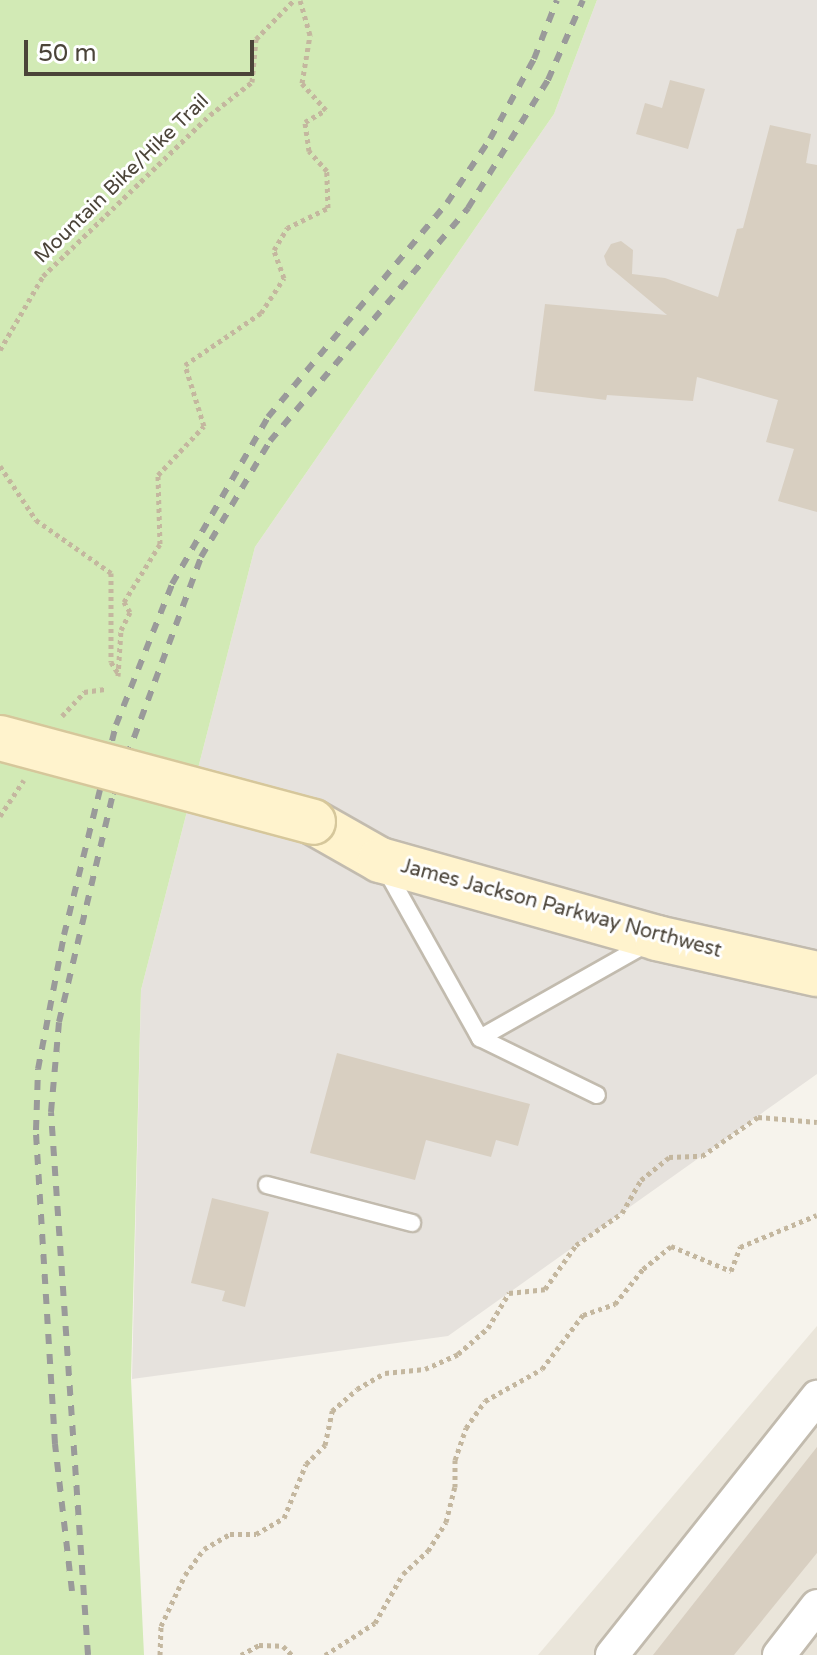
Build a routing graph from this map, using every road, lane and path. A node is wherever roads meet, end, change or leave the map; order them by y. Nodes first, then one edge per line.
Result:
1 (294, 0) edge
2 (300, 0) edge
3 (0, 350) edge
4 (0, 466) edge
5 (105, 689) dead end
6 (71, 701) dead end
7 (0, 738) edge
8 (19, 787) dead end
9 (0, 816) edge
10 (380, 860) junction
11 (657, 938) junction
12 (817, 974) edge
13 (480, 1038) junction
14 (597, 1095) dead end
15 (817, 1122) edge
16 (267, 1185) dead end
17 (817, 1215) edge
18 (412, 1223) dead end
19 (817, 1397) edge
20 (817, 1606) edge
21 (160, 1655) edge
22 (241, 1655) edge
23 (292, 1655) edge
24 (325, 1655) edge
25 (612, 1655) edge
26 (779, 1655) edge

1 - 3 path, Mountain Bike/Hike Trail
2 - 4 path
5 - 6 path
7 - 10 main road, James Jackson Parkway Northwest, bridge
8 - 9 path
10 - 11 main road, James Jackson Parkway Northwest
10 - 13 lane
11 - 12 main road, James Jackson Parkway Northwest
11 - 13 lane
13 - 14 lane
15 - 21 path
16 - 18 lane
17 - 24 path
19 - 25 street
20 - 26 street
22 - 23 path

